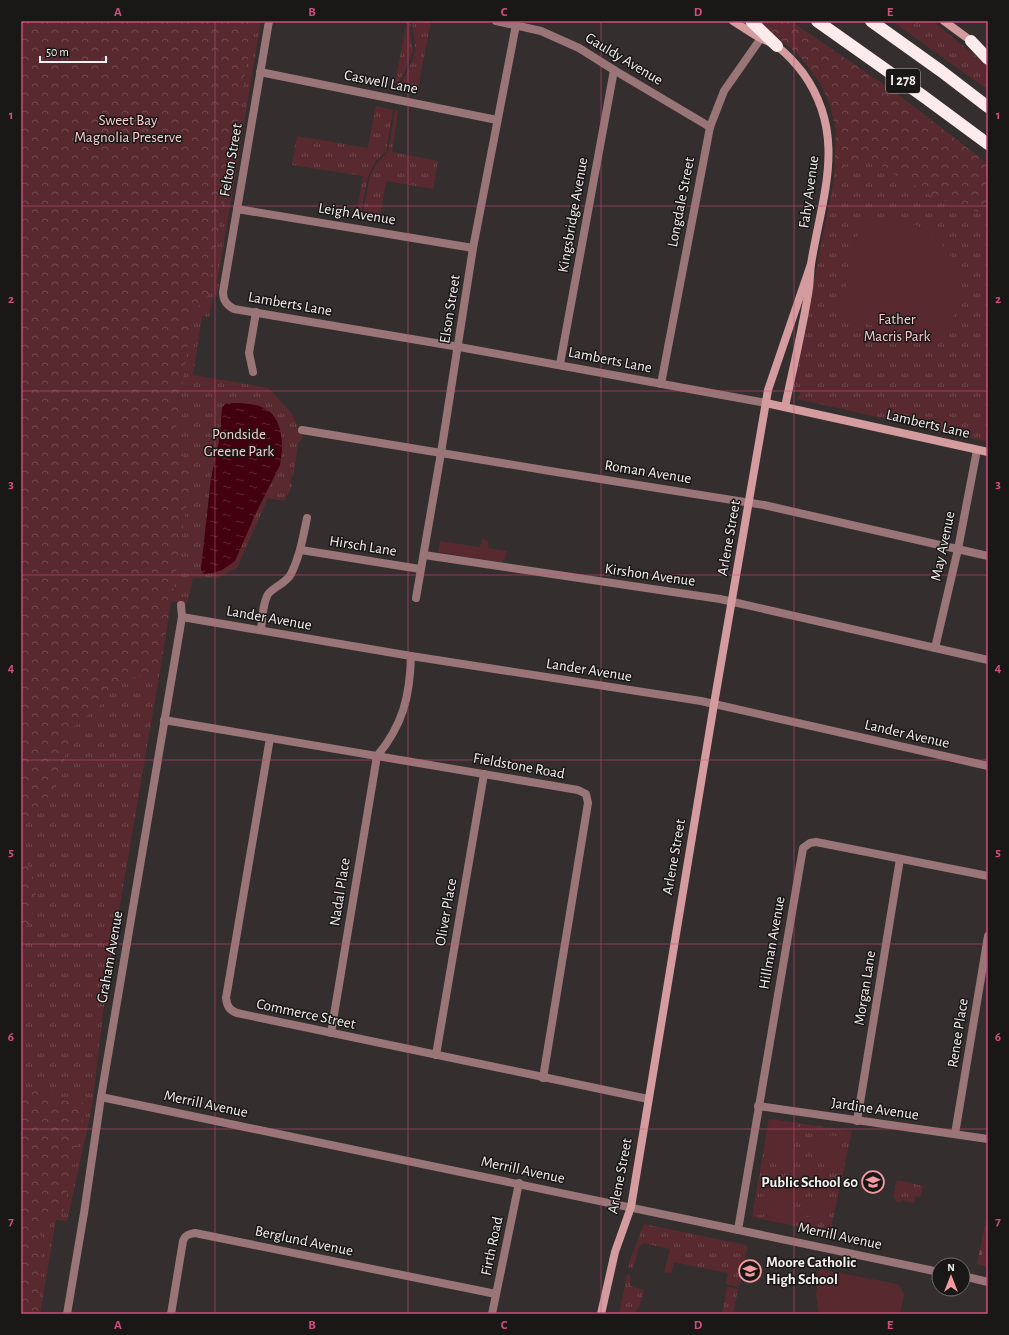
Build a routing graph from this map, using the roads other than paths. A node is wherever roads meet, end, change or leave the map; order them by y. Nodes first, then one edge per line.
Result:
1 (269, 21) edge
2 (496, 21) edge
3 (733, 21) edge
4 (751, 21) edge
5 (817, 21) edge
6 (871, 21) edge
7 (944, 21) edge
8 (516, 25) junction
9 (760, 38) junction
10 (971, 41) junction
11 (777, 46) junction
12 (988, 53) edge
13 (988, 60) edge
14 (614, 70) junction
15 (260, 72) junction
16 (988, 106) edge
17 (497, 120) junction
18 (710, 127) junction
19 (988, 144) edge
20 (237, 209) junction
21 (473, 248) junction
22 (811, 264) junction
23 (226, 303) joint
24 (256, 312) junction
25 (458, 346) junction
26 (560, 364) junction
27 (253, 372) dead end
28 (661, 384) junction
29 (766, 403) junction
30 (785, 407) junction
31 (302, 430) dead end
32 (977, 450) junction
33 (988, 452) edge
34 (441, 453) junction
35 (749, 502) junction
36 (307, 518) dead end
37 (958, 549) junction
38 (301, 550) junction
39 (424, 555) junction
40 (988, 556) edge
41 (420, 569) junction
42 (416, 598) dead end
43 (732, 602) junction
44 (181, 605) dead end
45 (182, 617) junction
46 (261, 630) junction
47 (935, 648) junction
48 (411, 656) junction
49 (988, 660) edge
50 (714, 704) junction
51 (164, 720) junction
52 (270, 738) junction
53 (377, 756) junction
54 (988, 766) edge
55 (484, 774) junction
56 (900, 859) junction
57 (988, 876) edge
58 (988, 936) edge
59 (331, 1033) junction
60 (436, 1055) junction
61 (543, 1078) junction
62 (101, 1097) junction
63 (648, 1099) junction
64 (758, 1106) junction
65 (857, 1121) junction
66 (955, 1134) junction
67 (988, 1140) edge
68 (519, 1183) junction
69 (631, 1207) junction
70 (738, 1230) junction
71 (931, 1270) edge
72 (971, 1278) edge
73 (988, 1282) edge
74 (496, 1294) junction
75 (67, 1314) edge
76 (171, 1314) edge
77 (492, 1314) edge
78 (601, 1314) edge

1 - 15 street, Felton Street
2 - 8 street, Gauldy Avenue
3 - 9 street, Fahy Avenue
4 - 11 highway
5 - 19 highway, I 278
6 - 16 highway, I 278
7 - 10 street
8 - 14 street, Gauldy Avenue
8 - 17 street, Elson Street
9 - 11 street, Fahy Avenue
9 - 18 street, Longdale Street
10 - 12 street
10 - 13 highway
11 - 22 street, Fahy Avenue
14 - 18 street, Gauldy Avenue
14 - 26 street, Kingsbridge Avenue
15 - 17 street, Caswell Lane
15 - 20 street, Felton Street
17 - 21 street, Elson Street
18 - 28 street, Longdale Street
20 - 21 street, Leigh Avenue
20 - 23 street, Felton Street
21 - 25 street, Elson Street
22 - 29 street, Fahy Avenue
22 - 30 street, Fahy Avenue
23 - 24 street, Lamberts Lane
24 - 25 street, Lamberts Lane
24 - 27 street
25 - 26 street, Lamberts Lane
25 - 34 street, Elson Street
26 - 28 street, Lamberts Lane
28 - 29 street, Lamberts Lane
29 - 30 street, Lamberts Lane
29 - 35 street, Arlene Street
30 - 32 street, Lamberts Lane
31 - 34 street, Roman Avenue
32 - 33 street, Lamberts Lane
32 - 37 street, May Avenue
34 - 35 street, Roman Avenue
34 - 39 street, Elson Street
35 - 37 street, Roman Avenue
35 - 43 street, Arlene Street
36 - 38 street
37 - 40 street, Roman Avenue
37 - 47 street, May Avenue
38 - 41 street, Hirsch Lane
38 - 46 street
39 - 41 street, Elson Street
39 - 43 street, Kirshon Avenue
41 - 42 street, Elson Street
43 - 47 street, Kirshon Avenue
43 - 50 street, Arlene Street
44 - 45 street, Graham Avenue
45 - 46 street, Lander Avenue
45 - 51 street, Graham Avenue
46 - 48 street, Lander Avenue
47 - 49 street, Kirshon Avenue
48 - 50 street, Lander Avenue
48 - 53 street
50 - 54 street, Lander Avenue
50 - 63 street, Arlene Street
51 - 52 street, Fieldstone Road
51 - 62 street, Graham Avenue
52 - 53 street, Fieldstone Road
52 - 59 street, Commerce Street
53 - 55 street, Fieldstone Road
53 - 59 street, Nadal Place
55 - 60 street, Oliver Place
55 - 61 street, Fieldstone Road
56 - 57 street, Hillman Avenue
56 - 64 street, Hillman Avenue
56 - 65 street, Morgan Lane
58 - 66 street, Renee Place
59 - 60 street, Commerce Street
60 - 61 street, Commerce Street
61 - 63 street, Commerce Street
62 - 68 street, Merrill Avenue
62 - 75 street, Graham Avenue
63 - 69 street, Arlene Street
64 - 65 street, Jardine Avenue
64 - 70 street, Hillman Avenue
65 - 66 street, Jardine Avenue
66 - 67 street, Jardine Avenue
68 - 69 street, Merrill Avenue
68 - 74 street, Firth Road
69 - 70 street, Merrill Avenue
69 - 78 street, Arlene Street
70 - 71 street, Merrill Avenue
72 - 73 street
74 - 76 street, Berglund Avenue
74 - 77 street, Firth Road

